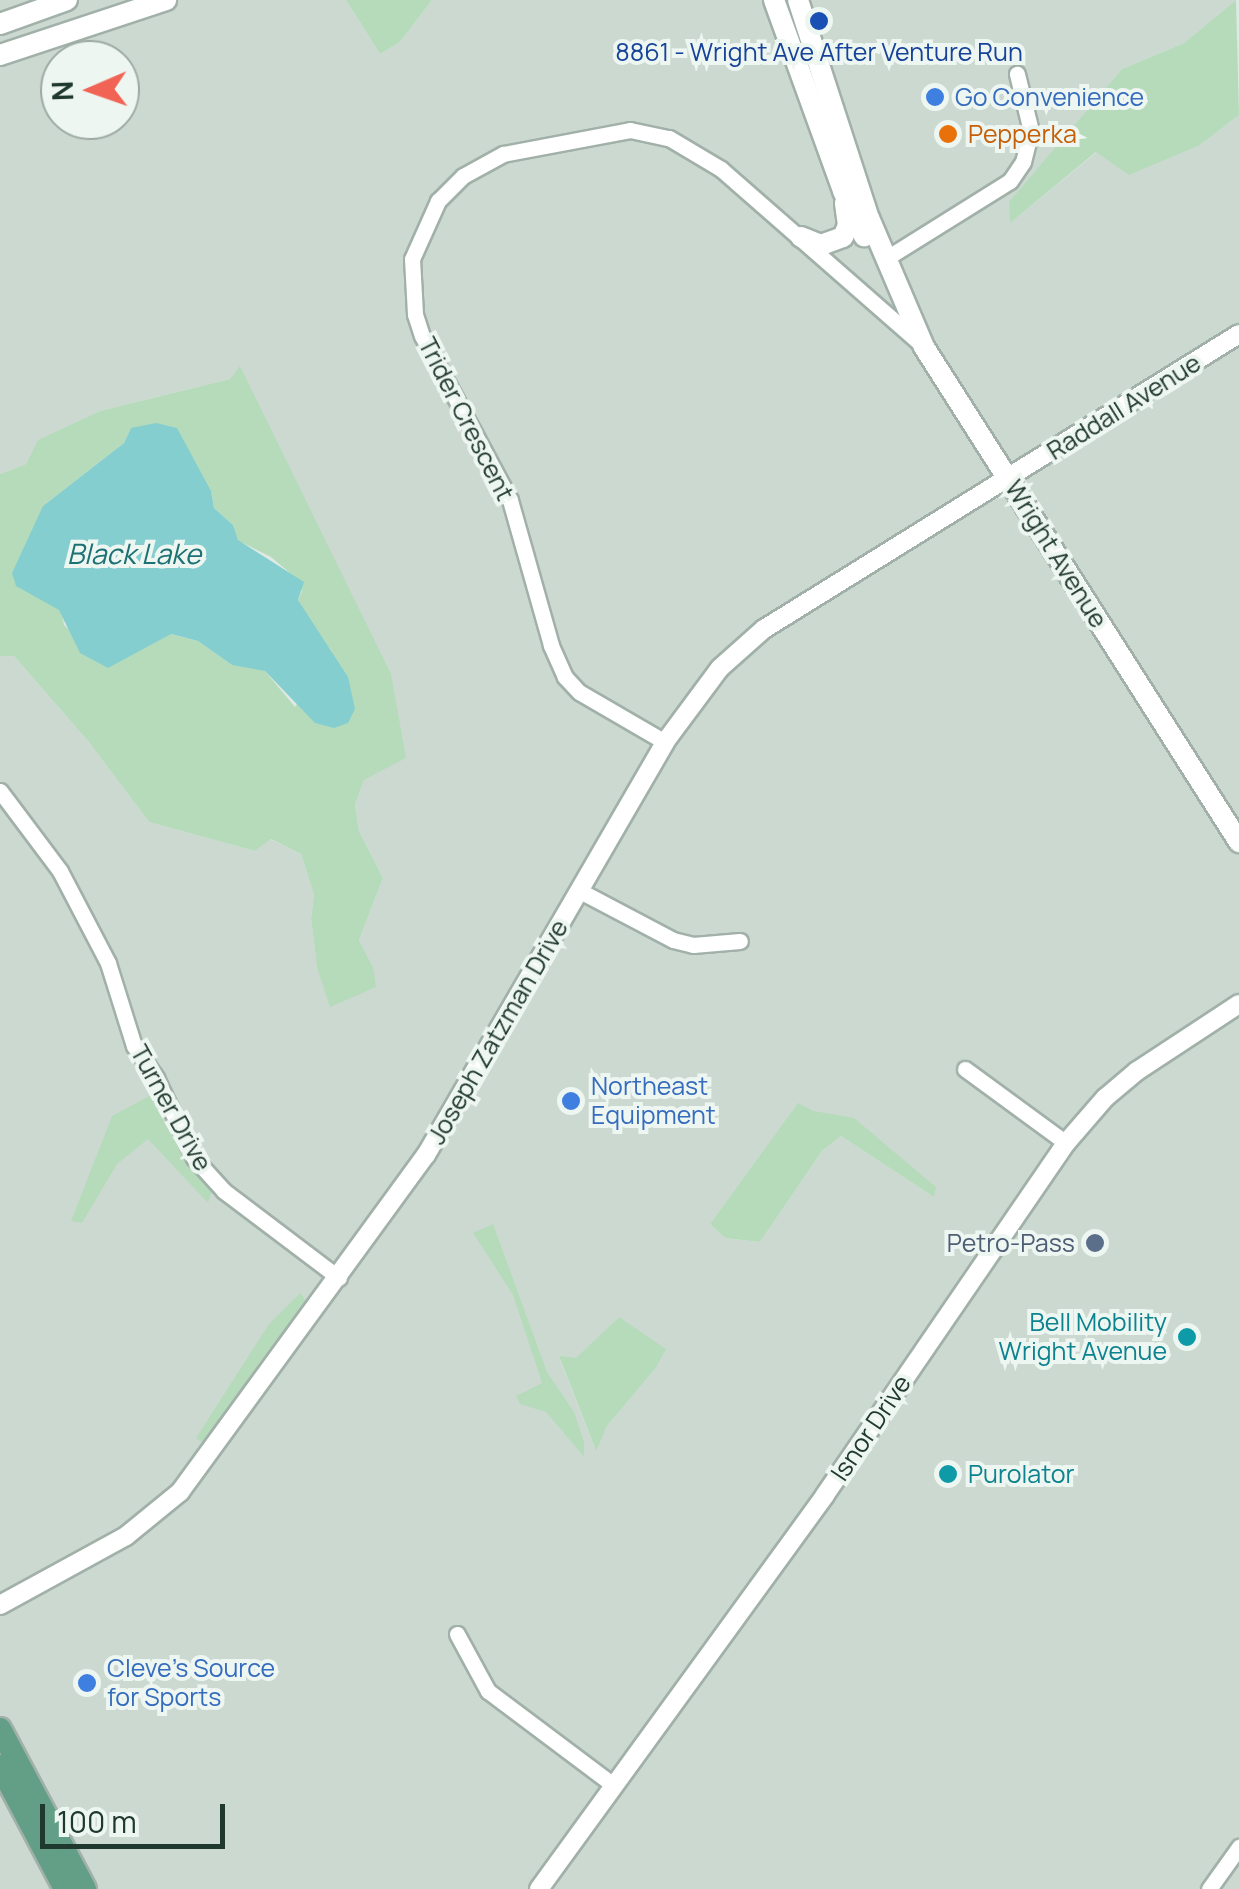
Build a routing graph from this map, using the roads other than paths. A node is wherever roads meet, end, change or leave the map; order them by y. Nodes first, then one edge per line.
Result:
1 (67, 0) edge
2 (166, 0) edge
3 (774, 0) edge
4 (798, 0) edge
5 (0, 24) edge
6 (0, 56) edge
7 (1017, 74) dead end
8 (808, 95) junction
9 (837, 111) junction
10 (843, 191) junction
11 (800, 237) junction
12 (885, 260) junction
13 (1239, 334) edge
14 (924, 347) junction
15 (1009, 480) junction
16 (665, 742) junction
17 (0, 790) edge
18 (1239, 842) edge
19 (580, 891) junction
20 (740, 941) dead end
21 (1239, 1004) edge
22 (966, 1068) dead end
23 (1066, 1143) junction
24 (338, 1278) junction
25 (0, 1605) edge
26 (458, 1634) dead end
27 (0, 1729) edge
28 (0, 1766) edge
29 (612, 1784) junction
30 (1239, 1848) edge
31 (65, 1889) edge
32 (85, 1889) edge
33 (540, 1889) edge
34 (1210, 1889) edge

1 - 5 main road
2 - 6 main road
3 - 8 main road, Wright Avenue
4 - 9 main road, Wright Avenue
7 - 12 street
8 - 9 main road
8 - 10 main road, Wright Avenue
9 - 12 main road, Wright Avenue
10 - 11 main road
10 - 12 main road, Wright Avenue
11 - 14 street, Trider Crescent
11 - 16 street, Trider Crescent
12 - 14 main road, Wright Avenue
13 - 15 street, Raddall Avenue
14 - 15 main road, Wright Avenue
15 - 16 street, Joseph Zatzman Drive
15 - 18 main road, Wright Avenue
16 - 19 street, Joseph Zatzman Drive
17 - 24 street, Turner Drive
19 - 20 street
19 - 24 street, Joseph Zatzman Drive
21 - 23 street, Isnor Drive
22 - 23 street
23 - 29 street, Isnor Drive
24 - 25 street, Joseph Zatzman Drive
26 - 29 street
27 - 32 main road
28 - 31 main road
29 - 33 street, Isnor Drive
30 - 34 street

